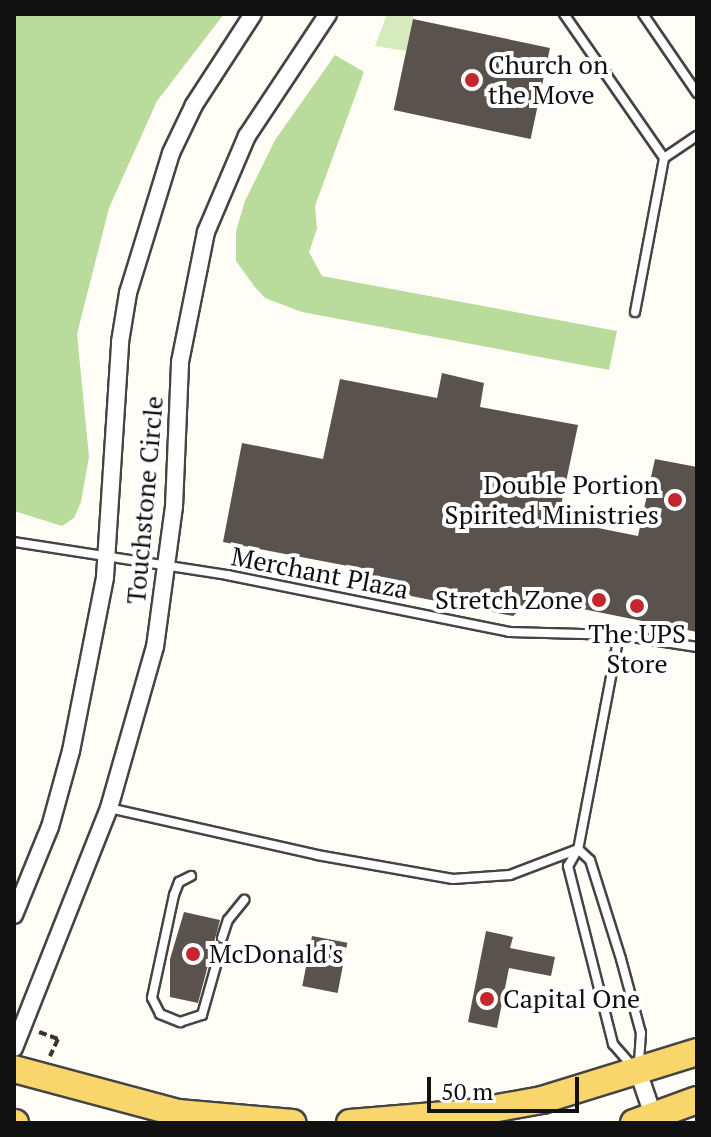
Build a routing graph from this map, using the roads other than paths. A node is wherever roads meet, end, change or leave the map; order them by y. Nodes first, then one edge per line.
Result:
1 (253, 14) edge
2 (328, 14) edge
3 (564, 14) edge
4 (643, 14) edge
5 (697, 93) edge
6 (697, 136) edge
7 (664, 158) junction
8 (635, 312) dead end
9 (14, 542) edge
10 (107, 556) junction
11 (169, 566) junction
12 (619, 635) junction
13 (697, 647) edge
14 (109, 808) junction
15 (578, 849) junction
16 (191, 876) dead end
17 (244, 900) dead end
18 (14, 915) edge
19 (14, 1048) edge
20 (697, 1052) edge
21 (14, 1069) edge
22 (639, 1074) junction
23 (697, 1100) edge
24 (648, 1121) edge
25 (293, 1123) edge
26 (350, 1123) edge

1 - 10 street, Touchstone Circle
2 - 11 street, Touchstone Circle
3 - 7 lane
4 - 5 lane
6 - 7 lane
7 - 8 lane
9 - 10 lane, Merchant Plaza
10 - 11 lane, Merchant Plaza
10 - 18 street, Touchstone Circle
11 - 12 lane, Merchant Plaza
11 - 14 street, Touchstone Circle
12 - 13 lane, Merchant Plaza
12 - 15 lane
14 - 15 lane
14 - 19 street, Touchstone Circle
15 - 22 lane
15 - 22 lane
16 - 17 lane
20 - 22 main road
21 - 25 main road
22 - 24 street
22 - 26 main road
23 - 24 main road

